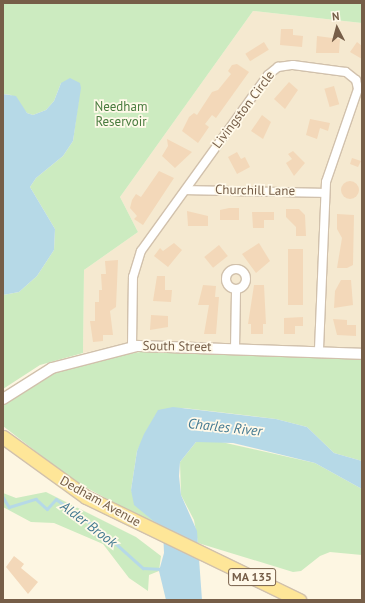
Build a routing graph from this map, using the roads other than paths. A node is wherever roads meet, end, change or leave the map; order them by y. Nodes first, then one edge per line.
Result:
1 (186, 190) junction
2 (325, 193) junction
3 (236, 289) dead end
4 (132, 346) junction
5 (235, 349) junction
6 (319, 352) junction
7 (362, 354) edge
8 (3, 399) edge
9 (3, 437) edge
10 (298, 600) edge

1 - 2 street, Churchill Lane
1 - 2 street, Livingston Circle
1 - 4 street, Livingston Circle
2 - 6 street, Livingston Circle
3 - 5 street
4 - 5 street, South Street
4 - 8 street, South Street
5 - 6 street, South Street
6 - 7 street, South Street
9 - 10 main road, Dedham Avenue / MA 135

